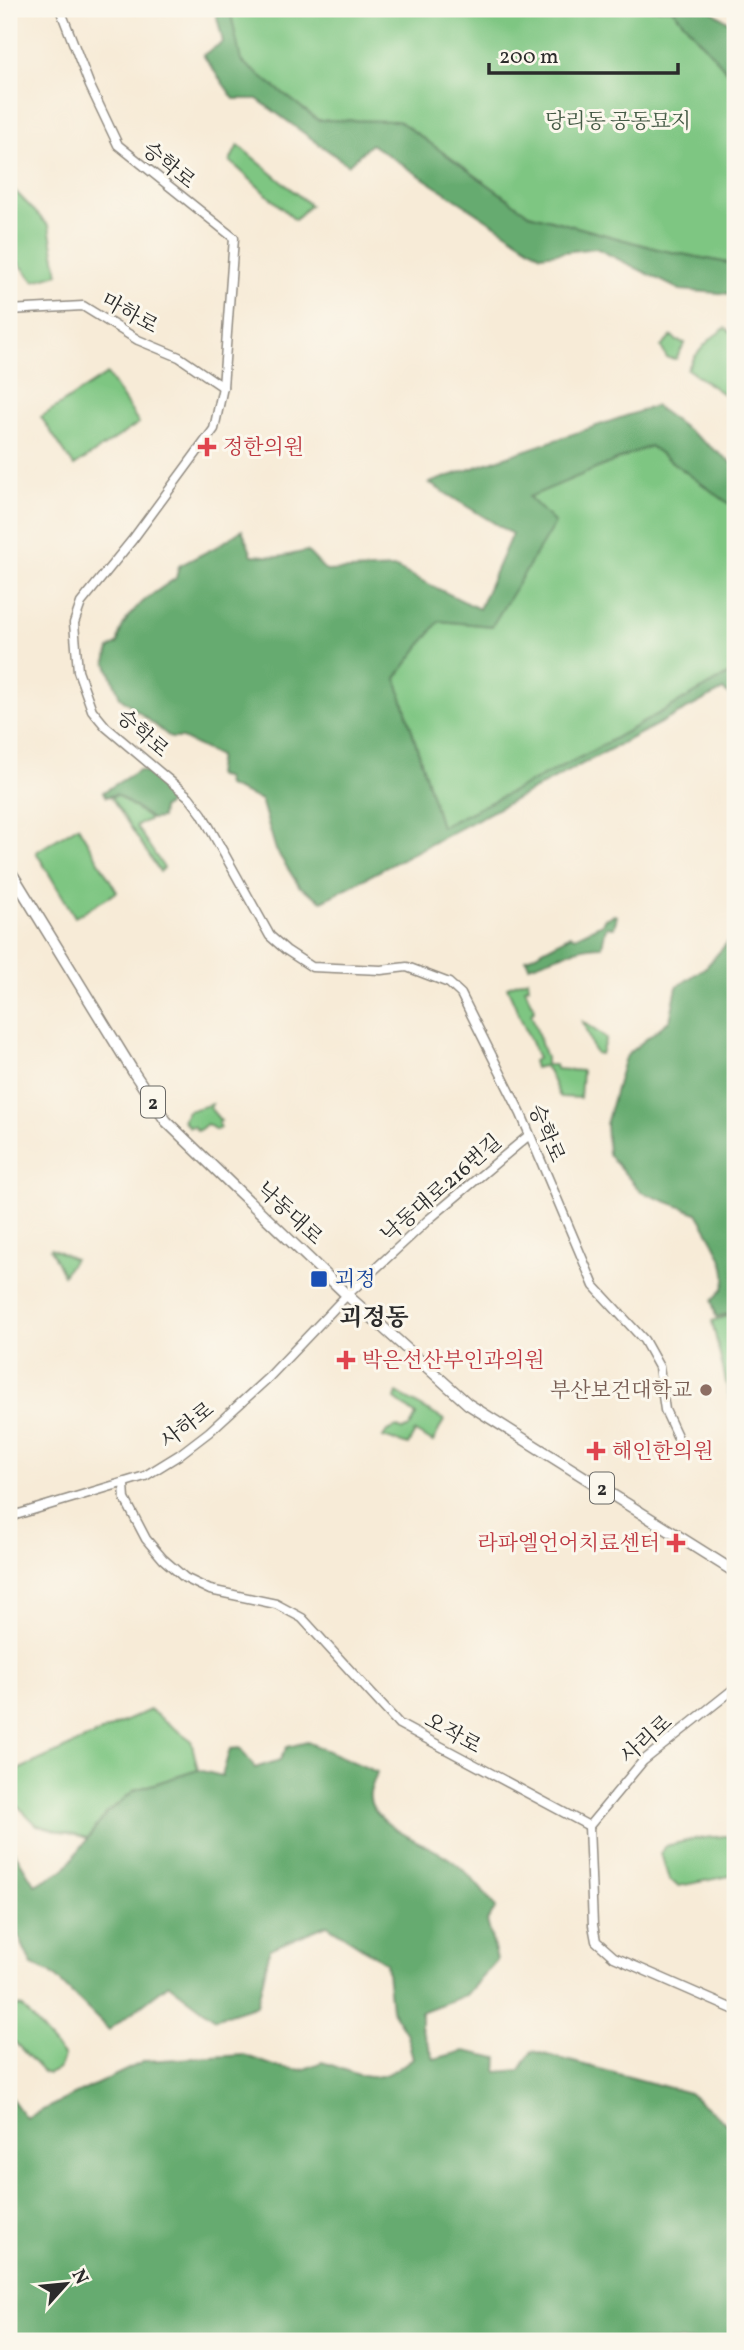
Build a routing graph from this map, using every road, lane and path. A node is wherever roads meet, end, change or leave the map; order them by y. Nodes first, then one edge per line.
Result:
1 (60, 9) edge
2 (9, 310) edge
3 (223, 387) junction
4 (9, 869) edge
5 (528, 1136) junction
6 (347, 1295) junction
7 (684, 1451) dead end
8 (124, 1484) junction
9 (9, 1502) edge
10 (10, 1517) edge
11 (735, 1572) edge
12 (735, 1688) edge
13 (589, 1826) junction
14 (735, 2010) edge

1 - 3 street, 승학로
2 - 3 street, 마하로
3 - 5 street, 승학로
4 - 6 main road, 낙동대로 / 2
5 - 6 street, 낙동대로216번길
5 - 7 street, 승학로
6 - 8 street, 사하로
6 - 11 main road, 낙동대로 / 2
8 - 10 street, 사하로
8 - 13 street, 오작로
9 - 10 main road
12 - 13 street, 사리로
13 - 14 street

